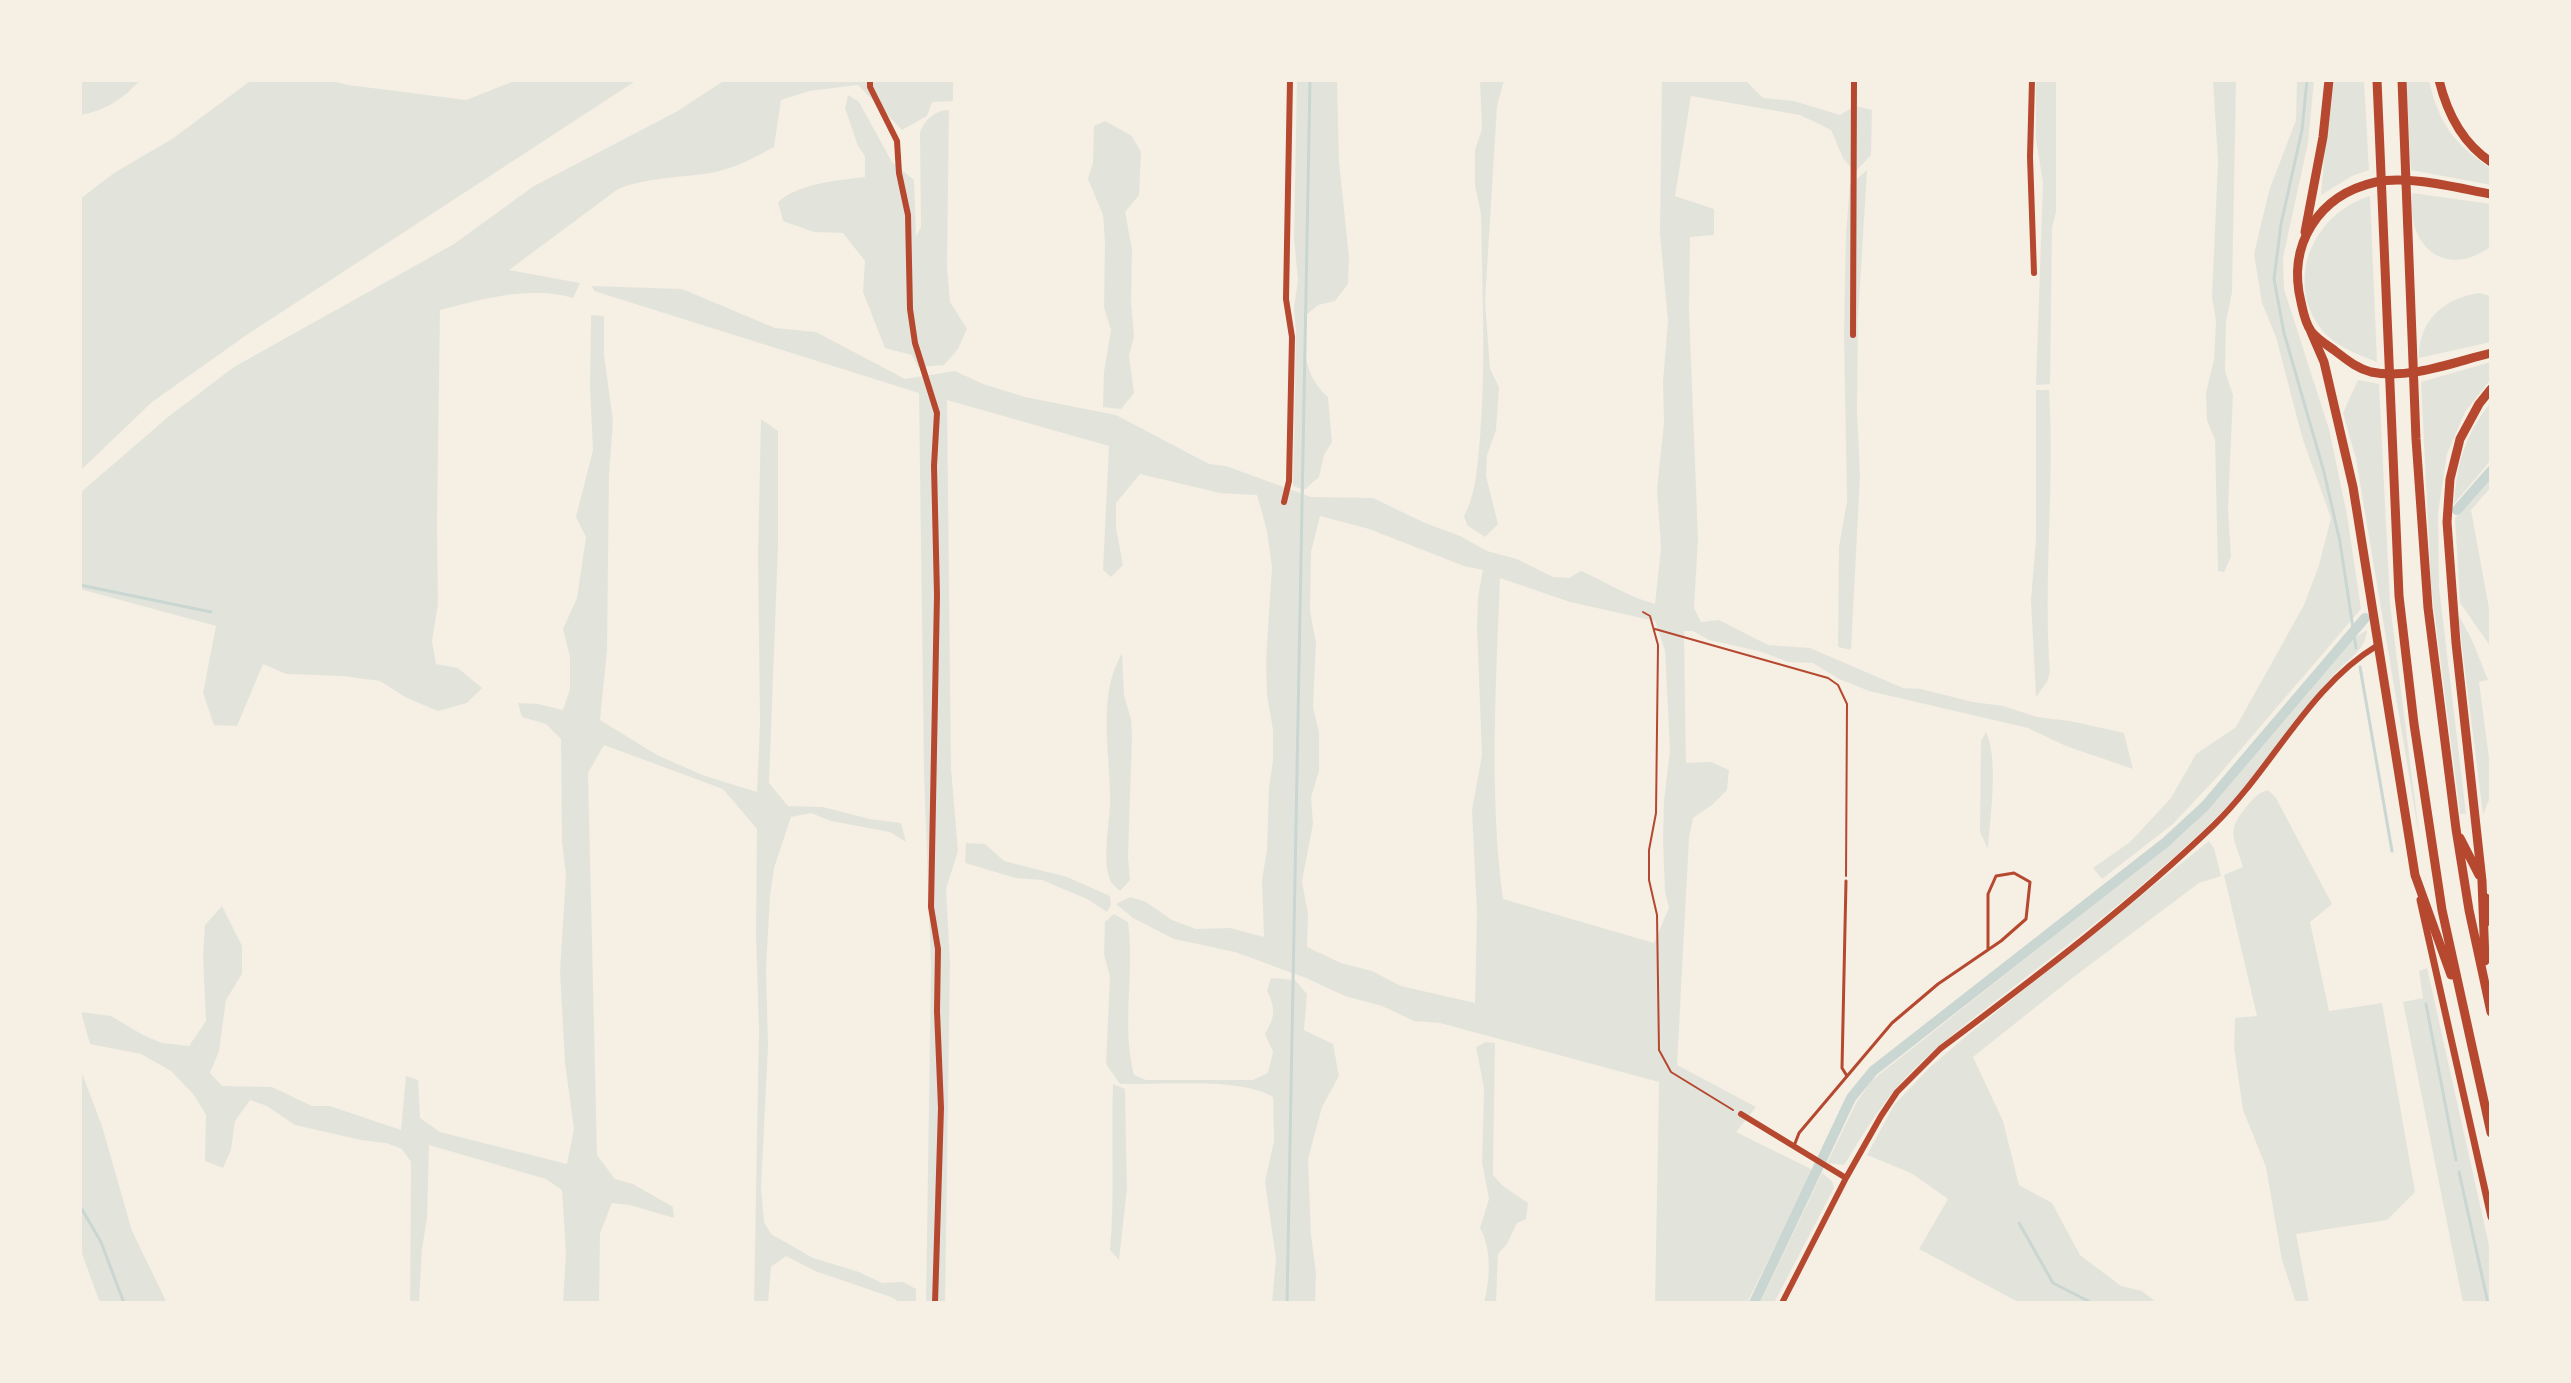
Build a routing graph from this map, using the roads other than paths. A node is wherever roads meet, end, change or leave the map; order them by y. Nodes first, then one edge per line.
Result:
1 (870, 80) edge
2 (1290, 80) edge
3 (1854, 80) edge
4 (2032, 80) edge
5 (2329, 80) edge
6 (2377, 80) edge
7 (2402, 80) edge
8 (2439, 80) edge
9 (2491, 162) edge
10 (2491, 194) edge
11 (2305, 232) junction
12 (2034, 273) dead end
13 (2311, 332) junction
14 (1853, 335) dead end
15 (2491, 353) edge
16 (2491, 389) edge
17 (1284, 502) dead end
18 (2378, 645) junction
19 (2456, 829) junction
20 (2415, 875) junction
21 (1846, 881) road end
22 (2482, 881) junction
23 (2491, 923) edge
24 (1988, 949) junction
25 (2486, 989) junction
26 (2464, 1011) junction
27 (2491, 1012) edge
28 (1847, 1076) junction
29 (1741, 1114) road end
30 (2491, 1133) edge
31 (1794, 1147) junction
32 (1846, 1178) junction
33 (2491, 1217) edge
34 (935, 1303) edge
35 (1782, 1303) edge

1 - 34 street
2 - 17 street
3 - 14 street
4 - 12 street
5 - 11 main road
6 - 26 main road
7 - 19 main road
8 - 9 main road
10 - 11 main road
11 - 13 main road
13 - 15 main road
13 - 18 main road
16 - 22 main road
18 - 20 main road
18 - 32 street
19 - 22 main road
19 - 25 main road
20 - 26 main road
20 - 33 street
21 - 28 lane
22 - 23 street
22 - 25 main road
24 - 24 lane
24 - 28 lane
25 - 27 main road
26 - 30 main road
28 - 31 lane
29 - 31 street
31 - 32 street
32 - 35 street

